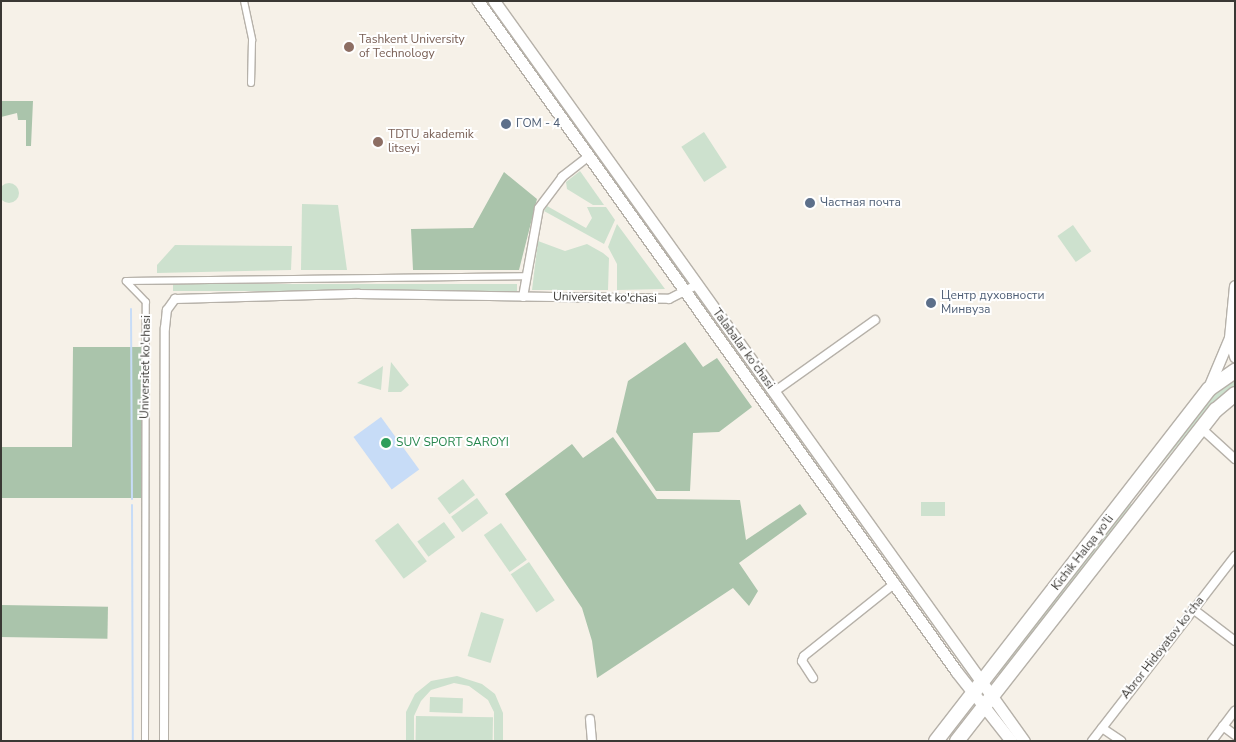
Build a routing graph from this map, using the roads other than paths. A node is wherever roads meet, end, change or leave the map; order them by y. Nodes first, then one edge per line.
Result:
1 (244, 1) edge
2 (478, 1) edge
3 (494, 1) edge
4 (539, 64) junction
5 (528, 72) junction
6 (251, 83) dead end
7 (589, 156) junction
8 (524, 276) junction
9 (697, 285) junction
10 (1235, 286) edge
11 (686, 292) junction
12 (522, 297) junction
13 (875, 320) dead end
14 (1230, 338) junction
15 (1235, 358) edge
16 (1235, 371) edge
17 (1209, 389) junction
18 (774, 392) junction
19 (1235, 394) edge
20 (1201, 428) junction
21 (1235, 459) edge
22 (835, 478) junction
23 (1136, 485) junction
24 (825, 486) junction
25 (1149, 495) junction
26 (1235, 556) edge
27 (905, 576) junction
28 (895, 583) junction
29 (1193, 610) junction
30 (1235, 641) edge
31 (813, 678) dead end
32 (976, 689) junction
33 (987, 702) junction
34 (1235, 711) edge
35 (590, 719) dead end
36 (1224, 726) junction
37 (1102, 728) junction
38 (1235, 735) edge
39 (145, 741) edge
40 (164, 741) edge
41 (592, 741) edge
42 (936, 741) edge
43 (957, 741) edge
44 (1011, 741) edge
45 (1024, 741) edge
46 (1092, 741) edge
47 (1121, 741) edge
48 (1212, 741) edge

1 - 6 street
2 - 5 main road, Talabalar ko'chasi
3 - 4 main road, Talabalar ko'chasi
4 - 5 main road
4 - 9 main road, Talabalar ko'chasi
5 - 7 main road, Talabalar ko'chasi
7 - 8 street
7 - 11 main road, Talabalar ko'chasi
8 - 12 street
8 - 39 street, Universitet ko'chasi
9 - 11 street, Universitet ko'chasi
9 - 18 main road, Talabalar ko'chasi
10 - 14 street
11 - 12 street, Universitet ko'chasi
11 - 24 main road, Talabalar ko'chasi
12 - 40 street, Universitet ko'chasi
13 - 18 street
14 - 15 street
14 - 17 street
16 - 17 highway, Kichik Halqa yo'li
17 - 23 highway, Kichik Halqa yo'li
18 - 22 main road, Talabalar ko'chasi
19 - 20 highway, Kichik Halqa yo'li
20 - 21 street
20 - 25 highway, Kichik Halqa yo'li
22 - 24 main road
22 - 27 main road, Talabalar ko'chasi
23 - 25 highway
23 - 32 highway, Kichik Halqa yo'li
24 - 28 main road, Talabalar ko'chasi
25 - 33 highway, Kichik Halqa yo'li
26 - 29 street, Abror Hidoyatov ko'cha
27 - 28 main road
27 - 32 main road, Talabalar ko'chasi
28 - 31 street
28 - 32 main road, Talabalar ko'chasi
29 - 30 street
29 - 37 street, Abror Hidoyatov ko'cha
32 - 33 main road, Talabalar ko'chasi
32 - 42 highway, Kichik Halqa yo'li
33 - 43 highway, Kichik Halqa yo'li
33 - 44 main road
33 - 45 main road
34 - 36 street
35 - 41 street
36 - 38 street
36 - 48 street
37 - 46 street, Abror Hidoyatov ko'cha
37 - 47 street

